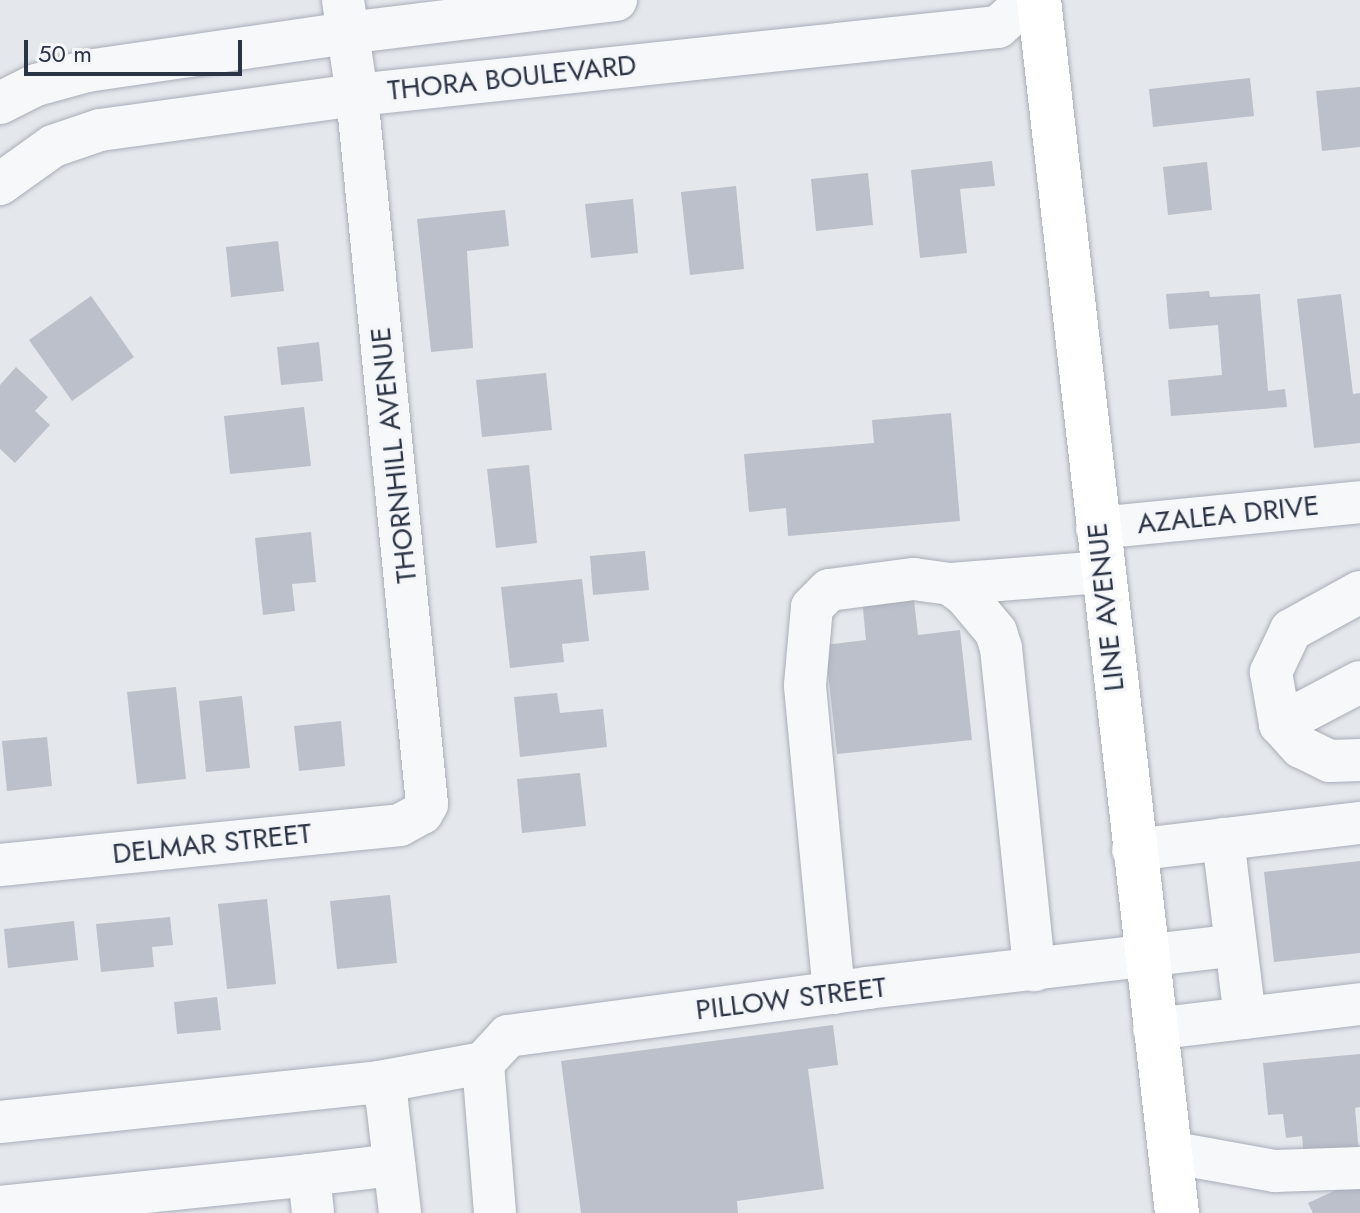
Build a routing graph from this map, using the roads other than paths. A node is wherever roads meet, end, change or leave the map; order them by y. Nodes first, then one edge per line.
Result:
1 (616, 0) edge
2 (1028, 0) edge
3 (1039, 0) edge
4 (345, 16) edge
5 (357, 95) junction
6 (0, 103) edge
7 (0, 184) edge
8 (1360, 502) edge
9 (1097, 528) junction
10 (1102, 572) junction
11 (950, 584) junction
12 (1360, 592) edge
13 (1360, 682) edge
14 (1280, 724) junction
15 (1360, 760) edge
16 (422, 813) joint
17 (1360, 823) edge
18 (1223, 839) junction
19 (1133, 850) junction
20 (0, 865) edge
21 (1236, 945) junction
22 (1145, 957) junction
23 (1034, 970) junction
24 (834, 993) junction
25 (1360, 1004) edge
26 (1245, 1018) junction
27 (1154, 1029) junction
28 (483, 1080) junction
29 (379, 1082) junction
30 (0, 1122) edge
31 (1169, 1152) junction
32 (394, 1165) junction
33 (1360, 1168) edge
34 (311, 1194) edge
35 (0, 1207) edge
36 (400, 1213) edge
37 (495, 1213) edge
38 (1177, 1213) edge

1 - 4 street
2 - 5 street, THORA BOULEVARD
3 - 9 main road, LINE AVENUE
4 - 5 street, THORNHILL AVENUE
4 - 6 street
5 - 7 street, THORA BOULEVARD
5 - 16 street, THORNHILL AVENUE
8 - 9 street, AZALEA DRIVE
9 - 10 main road, LINE AVENUE
10 - 11 street
10 - 19 main road, LINE AVENUE
11 - 23 street
11 - 24 street
12 - 14 street
13 - 14 street
14 - 15 street
16 - 20 street, DELMAR STREET
17 - 18 street
18 - 19 street
18 - 21 street
19 - 22 main road, LINE AVENUE
21 - 22 street, PILLOW STREET
21 - 26 street
22 - 23 street, PILLOW STREET
22 - 27 main road, LINE AVENUE
23 - 24 street, PILLOW STREET
24 - 28 street, PILLOW STREET
25 - 26 street
26 - 27 street
27 - 31 main road, LINE AVENUE
28 - 29 street
28 - 37 street
29 - 30 street
29 - 32 street
31 - 33 street
31 - 38 main road, LINE AVENUE
32 - 34 street
32 - 36 street
34 - 35 street

